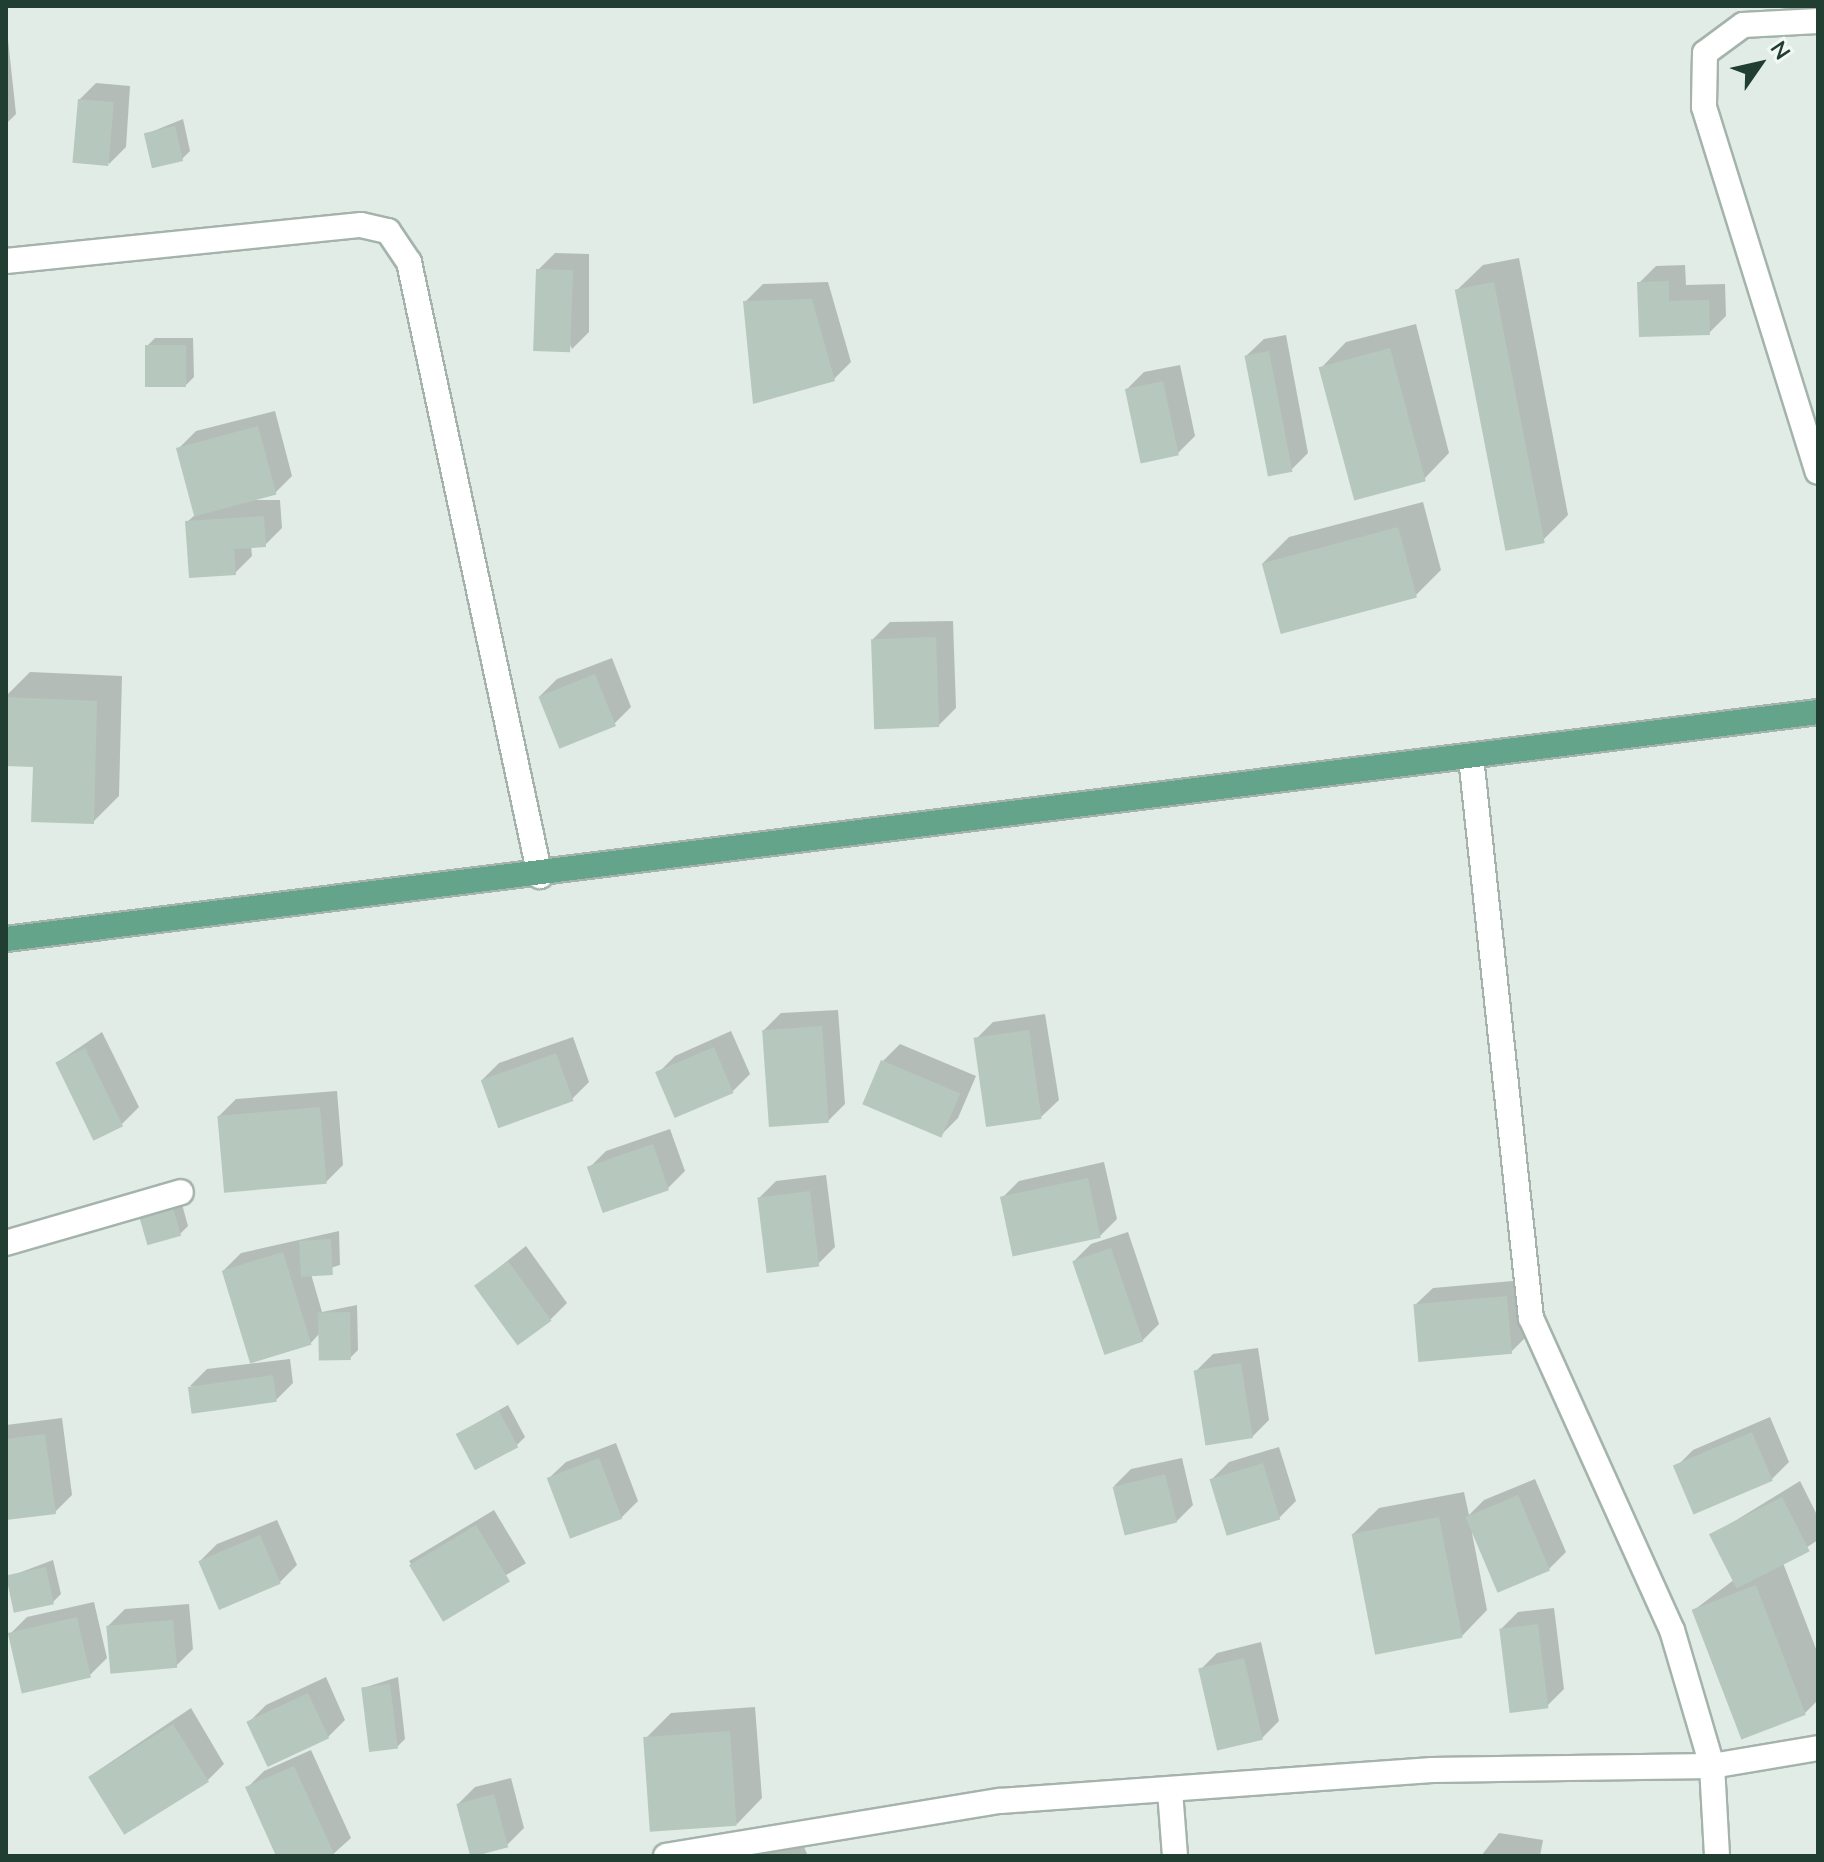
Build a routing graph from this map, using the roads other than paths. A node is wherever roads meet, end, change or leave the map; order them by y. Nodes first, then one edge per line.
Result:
1 (1818, 21) edge
2 (6, 261) edge
3 (1818, 472) edge
4 (1818, 712) edge
5 (1471, 757) junction
6 (540, 876) junction
7 (6, 939) edge
8 (181, 1192) dead end
9 (6, 1243) edge
10 (1818, 1748) edge
11 (1712, 1766) junction
12 (1170, 1791) junction
13 (666, 1856) edge
14 (1175, 1856) edge
15 (1717, 1856) edge

1 - 3 street
2 - 6 street
4 - 5 main road
5 - 6 main road
5 - 11 street
6 - 7 main road
8 - 9 street
10 - 11 street
11 - 12 street
11 - 15 street
12 - 13 street
12 - 14 street

